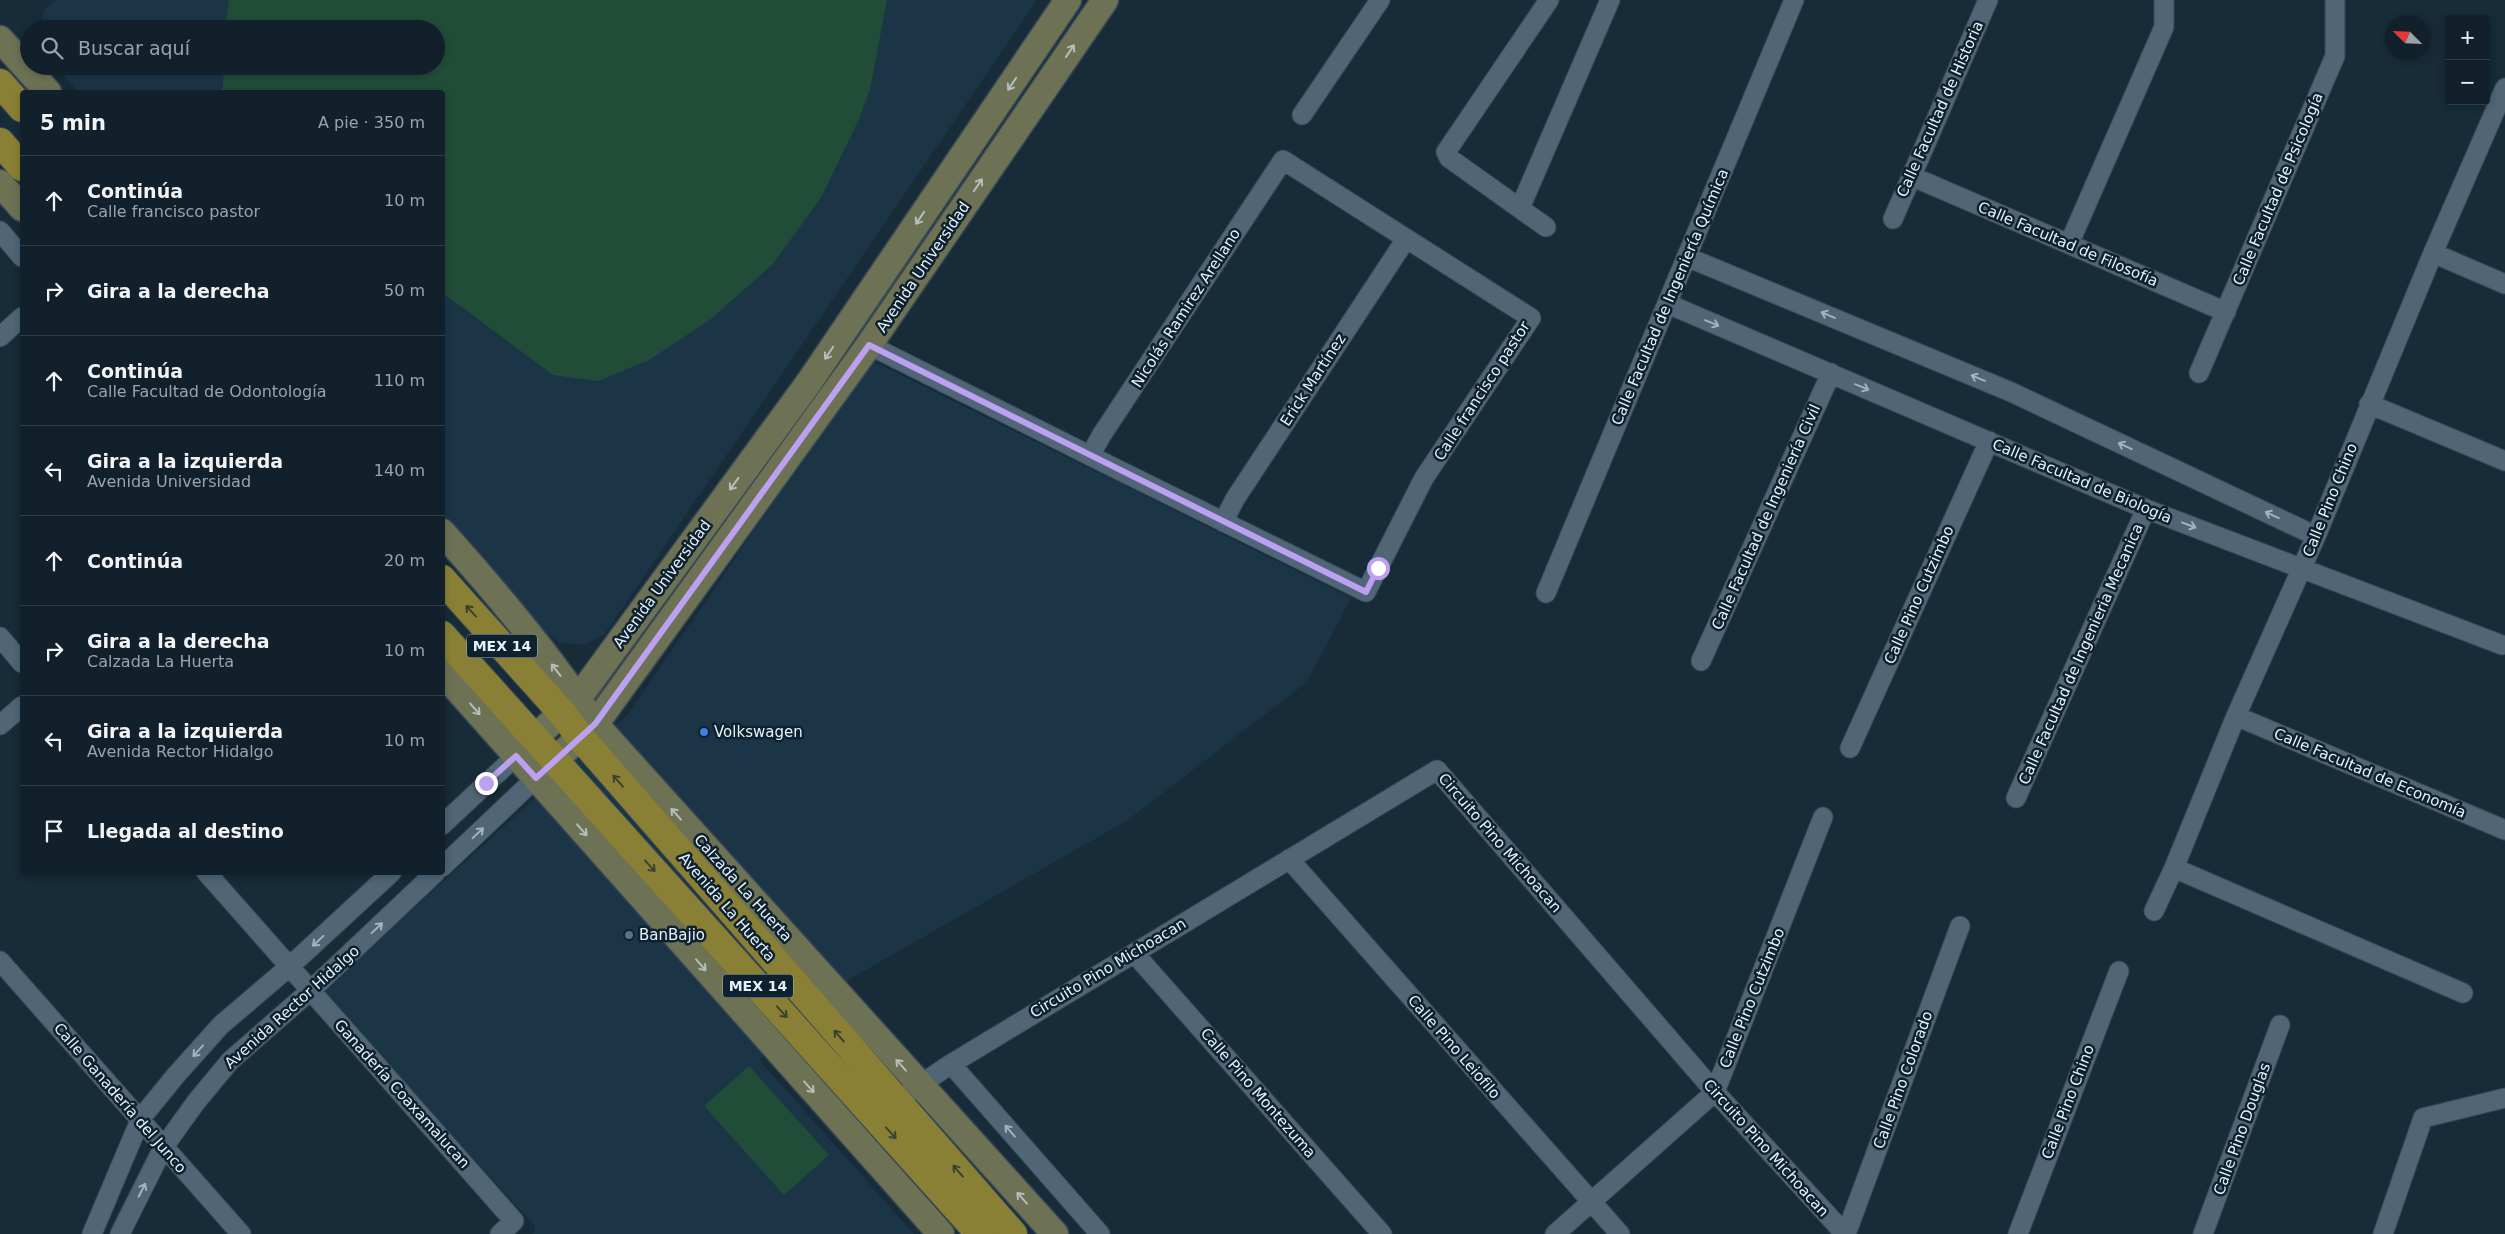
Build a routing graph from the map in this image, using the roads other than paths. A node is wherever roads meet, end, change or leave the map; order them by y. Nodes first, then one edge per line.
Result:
1 (1068, 0) edge
2 (1105, 0) edge
3 (1380, 0) edge
4 (1549, 0) edge
5 (1610, 0) edge
6 (1794, 0) edge
7 (1988, 0) edge
8 (2164, 0) edge
9 (2335, 0) edge
10 (0, 39) edge
11 (20, 61) edge
12 (33, 75) edge
13 (0, 83) edge
14 (46, 90) edge
15 (2503, 97) edge
16 (20, 106) edge
17 (1302, 115) dead end
18 (0, 142) edge
19 (1283, 160) joint
20 (20, 165) edge
21 (1911, 176) junction
22 (0, 183) edge
23 (20, 206) edge
24 (1520, 208) junction
25 (1892, 219) dead end
26 (1546, 227) dead end
27 (0, 231) edge
28 (1406, 238) junction
29 (2069, 244) junction
30 (2433, 253) junction
31 (20, 255) edge
32 (1687, 257) junction
33 (2505, 284) edge
34 (1668, 304) junction
35 (2226, 312) junction
36 (20, 319) edge
37 (0, 337) edge
38 (869, 345) junction
39 (1830, 373) junction
40 (2199, 373) dead end
41 (2370, 404) junction
42 (1989, 442) junction
43 (1090, 456) junction
44 (2505, 461) edge
45 (2146, 509) junction
46 (1223, 522) junction
47 (445, 535) edge
48 (2316, 536) junction
49 (2302, 569) junction
50 (445, 582) edge
51 (1546, 593) dead end
52 (0, 638) edge
53 (445, 638) edge
54 (2502, 645) dead end
55 (20, 661) edge
56 (1701, 661) dead end
57 (445, 675) edge
58 (570, 705) junction
59 (20, 708) edge
60 (2236, 716) junction
61 (0, 725) edge
62 (588, 731) junction
63 (535, 738) junction
64 (1850, 748) dead end
65 (516, 756) junction
66 (546, 769) junction
67 (2016, 798) dead end
68 (1823, 817) dead end
69 (445, 822) edge
70 (2505, 830) edge
71 (1289, 859) junction
72 (445, 863) edge
73 (2174, 868) junction
74 (209, 875) edge
75 (389, 875) edge
76 (429, 875) edge
77 (2154, 911) dead end
78 (1960, 926) dead end
79 (1134, 953) junction
80 (0, 961) edge
81 (290, 967) junction
82 (2119, 970) dead end
83 (310, 991) junction
84 (2463, 993) dead end
85 (2280, 1025) dead end
86 (950, 1064) junction
87 (920, 1085) junction
88 (1714, 1092) junction
89 (2505, 1098) edge
90 (896, 1101) junction
91 (141, 1118) junction
92 (163, 1148) junction
93 (1592, 1202) junction
94 (92, 1234) edge
95 (120, 1234) edge
96 (241, 1234) edge
97 (500, 1234) edge
98 (941, 1234) edge
99 (980, 1234) edge
100 (1013, 1234) edge
101 (1055, 1234) edge
102 (1100, 1234) edge
103 (1382, 1234) edge
104 (1555, 1234) edge
105 (1620, 1234) edge
106 (1846, 1234) edge
107 (2018, 1234) edge
108 (2203, 1234) edge
109 (2383, 1234) edge

1 -> 58 street, Avenida Universidad
38 -> 2 street, Avenida Universidad
3 - 17 street
4 - 24 street
5 - 24 street
6 - 32 street, Calle Facultad de Ingenierίa Quίmica
7 - 21 street, Calle Facultad de Historia
8 - 29 street
9 - 35 street, Calle Facultad de Psicología
10 - 11 street
12 - 14 street
13 - 16 main road
15 - 30 street, Calle Pino Chino
18 - 20 main road
19 - 28 street, Calle francisco pastor
19 - 43 street, Nicolás Ramirez Arellano
21 - 25 street, Calle Facultad de Historia
21 - 29 street, Calle Facultad de Filosofía
22 - 23 street
24 - 26 street
27 - 31 street
28 - 46 street, Erick Martínez
28 - 46 street, Calle francisco pastor
29 - 35 street, Calle Facultad de Filosofía
30 - 33 street
30 - 41 street, Calle Pino Chino
32 - 34 street, Calle Facultad de Ingenierίa Quίmica
48 -> 32 street
34 -> 39 street, Calle Facultad de Biología
34 - 51 street, Calle Facultad de Ingenierίa Quίmica
35 - 40 street, Calle Facultad de Psicología
36 - 37 street
38 - 43 street
38 - 62 street, Avenida Universidad
39 -> 42 street, Calle Facultad de Biología
39 - 56 street, Calle Facultad de Ingeniería Civil
41 - 44 street
41 - 48 street, Calle Pino Chino
42 - 45 street, Calle Facultad de Biología
42 - 64 street, Calle Pino Cutzimbo
43 - 46 street
45 -> 49 street, Calle Facultad de Biología
45 - 67 street, Calle Facultad de Ingenieria Mecanica
58 -> 47 street
48 - 49 street, Calle Pino Chino
49 - 54 street, Calle Facultad de Biología
49 - 60 street, Calle Pino Chino
58 -> 50 main road, Avenida La Huerta / MEX 14
52 - 55 street
53 - 63 main road, Avenida La Huerta / MEX 14
57 -> 65 street
58 - 62 main road, Avenida La Huerta / MEX 14
58 - 63 street, Avenida Universidad
59 - 61 street
60 - 70 street, Calle Facultad de Economía
60 - 73 street, Calle Pino Chino
62 - 66 street, Avenida Universidad
87 -> 62 street, Calzada La Huerta
90 -> 62 main road, Avenida La Huerta / MEX 14
63 - 65 street, Avenida Universidad
63 - 66 main road, Avenida La Huerta / MEX 14
65 - 66 street
65 - 69 street
72 -> 66 street
66 -> 98 street
66 -> 99 main road, Avenida La Huerta / MEX 14
68 - 88 street, Calle Pino Cutzimbo
71 - 79 street, Circuito Pino Michoacan
71 - 88 street, Circuito Pino Michoacan
71 - 93 street, Calle Pino Leiofilo
73 - 77 street, Calle Pino Chino
73 - 84 street
74 - 81 street, Ganadería Coaxamalucan
75 -> 81 street, Avenida Rector Hidalgo
83 -> 76 street, Avenida Rector Hidalgo
78 - 106 street, Calle Pino Colorado
79 - 86 street, Circuito Pino Michoacan
79 - 103 street, Calle Pino Montezuma
80 - 91 street, Calle Ganadería del Junco
81 - 83 street, Ganadería Coaxamalucan
81 -> 91 street, Avenida Rector Hidalgo
82 - 107 street, Calle Pino Chino
83 - 92 street, Avenida Rector Hidalgo
83 - 97 street, Ganadería Coaxamalucan
85 - 108 street, Calle Pino Douglas
86 - 87 street, Circuito Pino Michoacan
102 -> 86 street
87 - 90 street, Circuito Pino Michoacan
101 -> 87 street, Calzada La Huerta
88 - 93 street, Calle Pino Cutzimbo
88 - 106 street, Circuito Pino Michoacan
89 - 109 street
100 -> 90 main road, Avenida La Huerta / MEX 14
91 - 92 street, Calle Ganadería del Junco
91 - 94 street, Avenida Rector Hidalgo
95 -> 92 street, Avenida Rector Hidalgo
92 - 96 street, Calle Ganadería del Junco
93 - 104 street, Calle Pino Cutzimbo
93 - 105 street, Calle Pino Leiofilo

